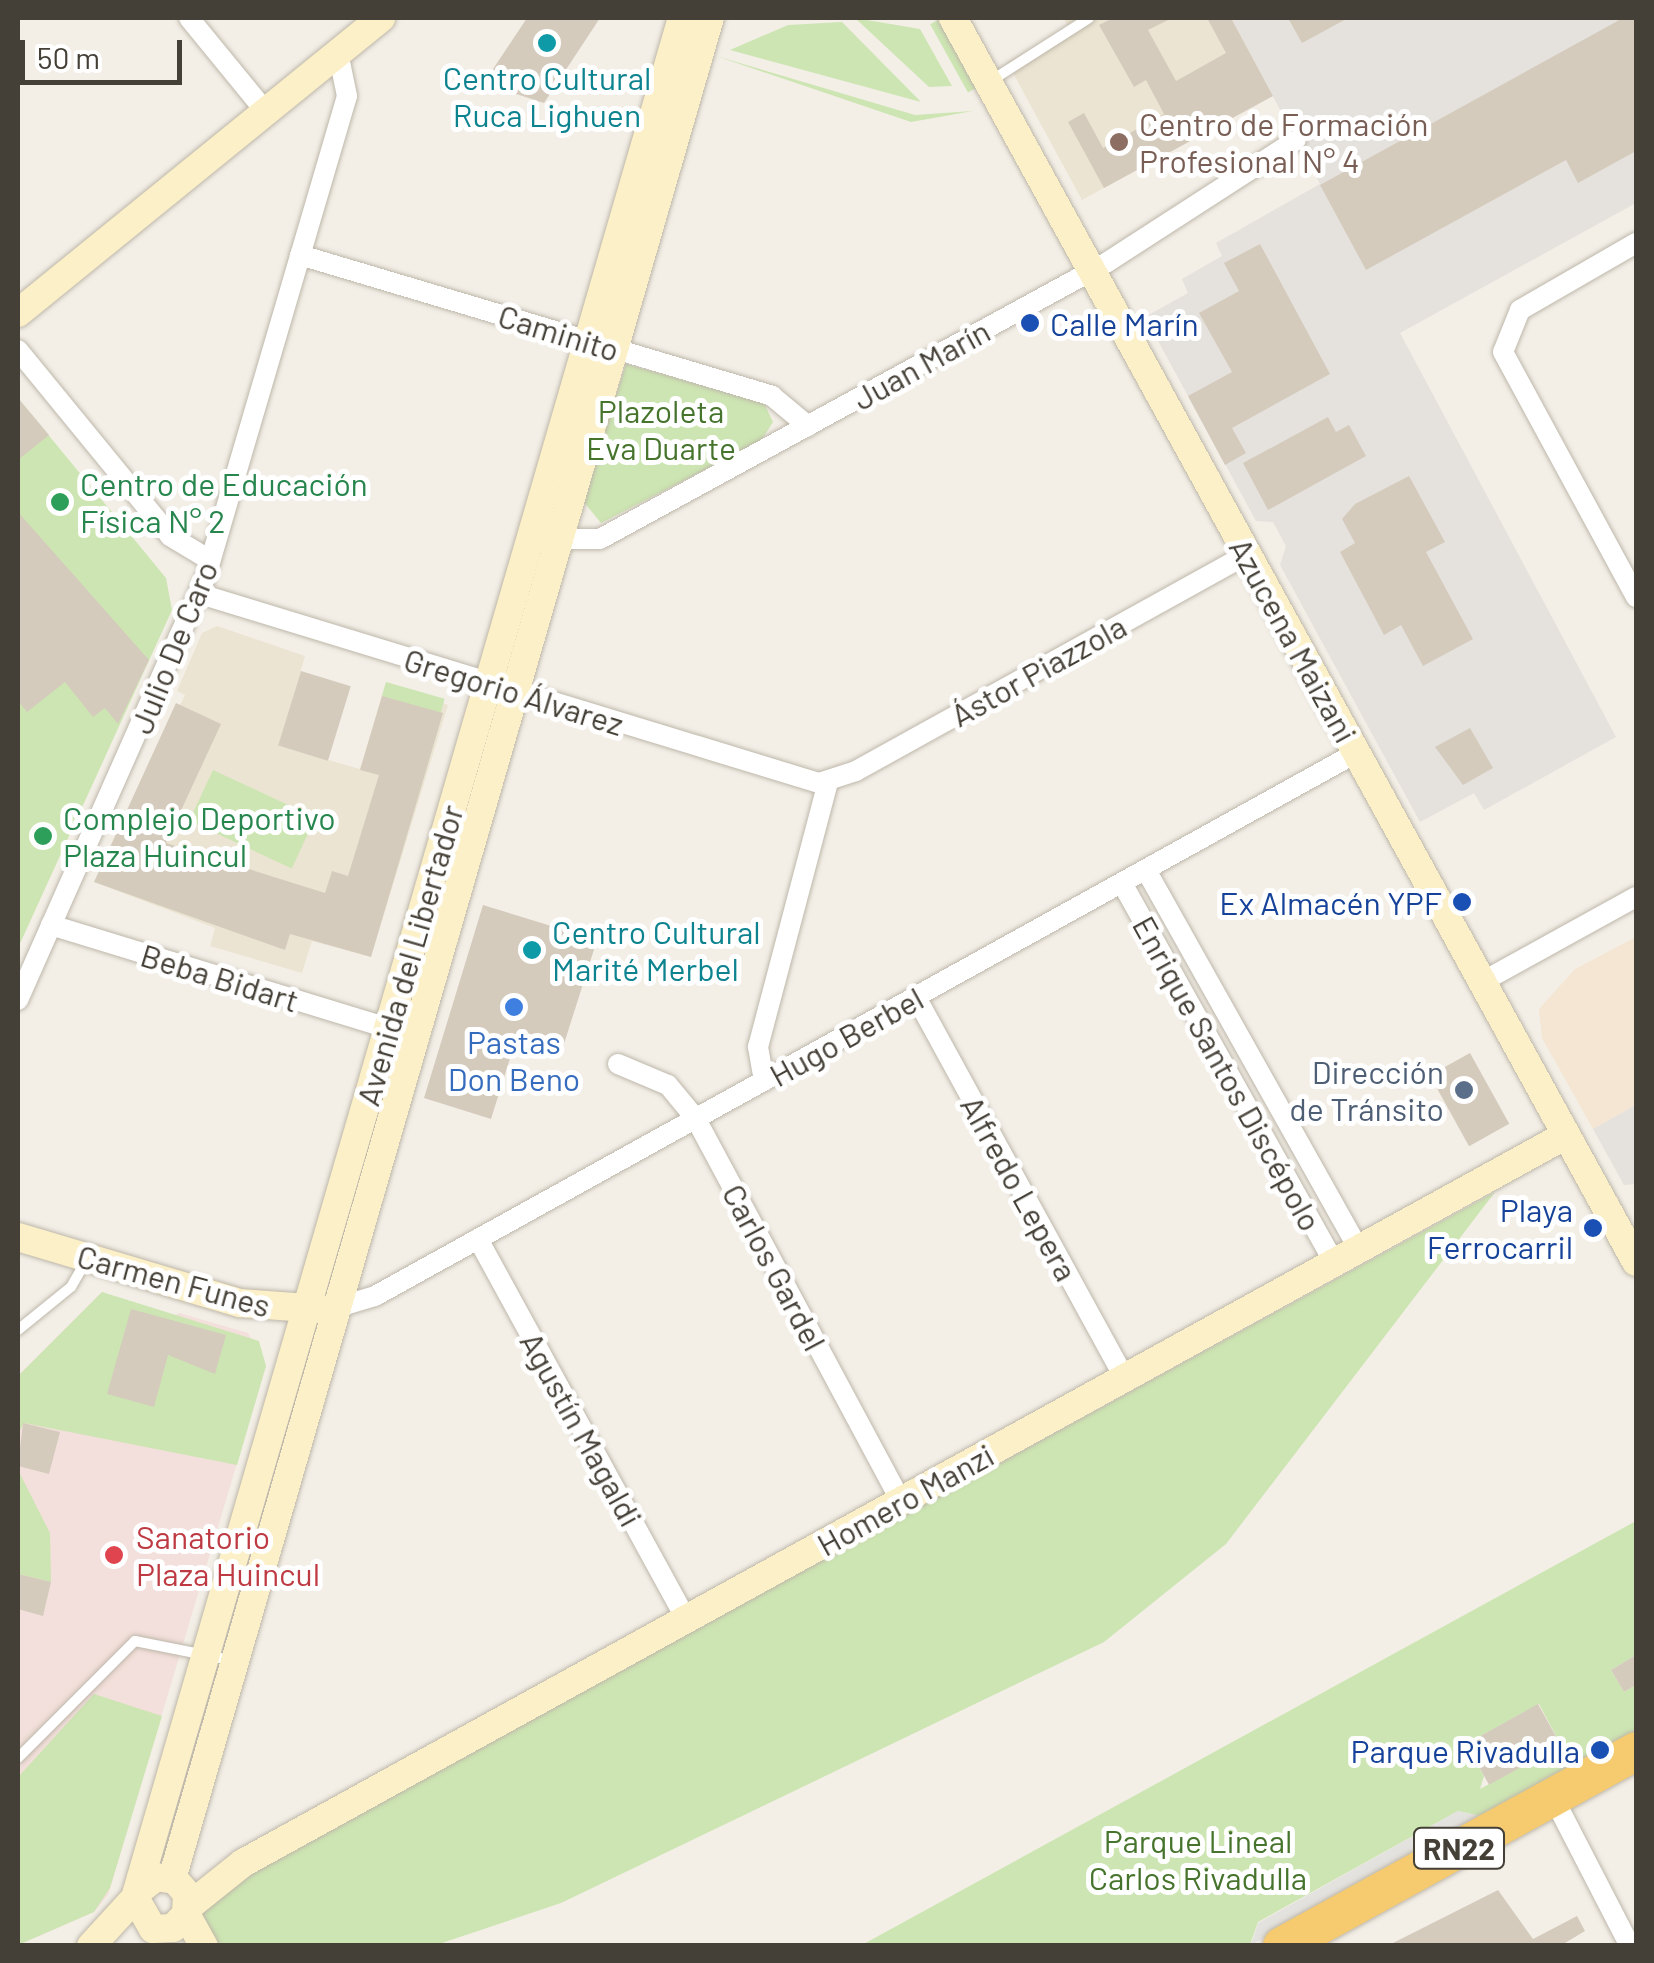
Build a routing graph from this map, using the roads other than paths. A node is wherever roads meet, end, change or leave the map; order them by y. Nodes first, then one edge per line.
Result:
1 (189, 18) edge
2 (380, 18) edge
3 (682, 18) edge
4 (710, 18) edge
5 (952, 18) edge
6 (1089, 18) edge
7 (338, 52) junction
8 (988, 82) junction
9 (265, 112) junction
10 (1296, 140) dead end
11 (1636, 243) edge
12 (300, 255) junction
13 (1092, 271) junction
14 (18, 313) edge
15 (600, 345) junction
16 (18, 350) edge
17 (808, 426) junction
18 (544, 538) junction
19 (1247, 554) junction
20 (210, 560) junction
21 (200, 594) junction
22 (1636, 597) edge
23 (500, 687) junction
24 (1356, 753) junction
25 (828, 782) junction
26 (1146, 870) junction
27 (1122, 883) junction
28 (1636, 896) edge
29 (51, 926) junction
30 (1482, 982) junction
31 (916, 997) junction
32 (18, 1000) edge
33 (388, 1028) junction
34 (618, 1064) dead end
35 (764, 1081) junction
36 (696, 1119) junction
37 (1566, 1135) junction
38 (18, 1237) edge
39 (478, 1240) junction
40 (1358, 1249) junction
41 (87, 1258) junction
42 (1636, 1262) edge
43 (1334, 1263) junction
44 (319, 1309) junction
45 (18, 1330) edge
46 (1125, 1378) junction
47 (901, 1501) junction
48 (686, 1619) junction
49 (218, 1657) junction
50 (1636, 1751) edge
51 (18, 1758) edge
52 (1636, 1779) edge
53 (1559, 1808) junction
54 (243, 1863) junction
55 (173, 1879) junction
56 (136, 1895) junction
57 (187, 1910) junction
58 (161, 1935) edge
59 (94, 1946) edge
60 (204, 1946) edge
61 (1282, 1946) edge
62 (1332, 1946) edge
63 (1630, 1946) edge

1 - 9 street
2 - 7 main road
3 - 15 main road, Avenida del Libertador
4 - 15 main road, Avenida del Libertador
5 - 8 main road, Azucena Maizani
6 - 8 lane
7 - 9 main road
7 - 12 street, Julio De Caro
8 - 13 main road, Azucena Maizani
9 - 14 main road
10 - 13 street, Juan Marín
11 - 22 street
12 - 15 street, Caminito
12 - 20 street, Julio De Caro
13 - 17 street, Juan Marín
13 - 19 main road, Azucena Maizani
15 - 17 street, Caminito
15 - 18 main road, Avenida del Libertador
16 - 20 street
17 - 18 street, Juan Marín
18 - 23 main road, Avenida del Libertador
19 - 24 main road, Azucena Maizani
19 - 25 street, Ástor Piazzola
20 - 21 street, Julio De Caro
21 - 23 street, Gregorio Álvarez
21 - 29 street, Julio De Caro
23 - 25 street, Gregorio Álvarez
23 - 33 main road, Avenida del Libertador
23 - 44 main road, Avenida del Libertador
24 - 26 street, Hugo Berbel
24 - 30 main road, Azucena Maizani
25 - 35 street
26 - 27 street, Hugo Berbel
26 - 40 street, Enrique Santos Discépolo
27 - 31 street, Hugo Berbel
27 - 43 street, Enrique Santos Discépolo
28 - 30 street
29 - 32 street, Julio De Caro
29 - 33 street, Beba Bidart
30 - 37 main road, Azucena Maizani
31 - 35 street, Hugo Berbel
31 - 46 street, Alfredo Lepera
33 - 44 main road, Avenida del Libertador
34 - 36 street, Carlos Gardel
35 - 36 street, Hugo Berbel
36 - 39 street, Hugo Berbel
36 - 47 street, Carlos Gardel
37 - 40 main road, Homero Manzi
37 - 42 main road, Azucena Maizani
38 - 41 main road, Carmen Funes
39 - 44 street, Hugo Berbel
39 - 48 street, Agustín Magaldi
40 - 43 main road, Homero Manzi
41 - 44 main road, Carmen Funes
41 - 45 lane
43 - 46 main road, Homero Manzi
44 - 49 main road, Avenida del Libertador
46 - 47 main road, Homero Manzi
47 - 48 main road, Homero Manzi
48 - 54 main road, Homero Manzi
49 - 51 lane
49 - 55 main road, Avenida del Libertador
49 - 56 main road, Avenida del Libertador
50 - 53 highway, RN22
52 - 53 highway, RN22
53 - 61 highway, RN22
53 - 62 highway, RN22
53 - 63 street
54 - 55 main road, Homero Manzi
54 - 57 main road, Homero Manzi
55 - 56 main road
55 - 57 main road
56 - 58 main road
56 - 59 main road
57 - 58 main road
57 - 60 main road
58 - 59 main road

